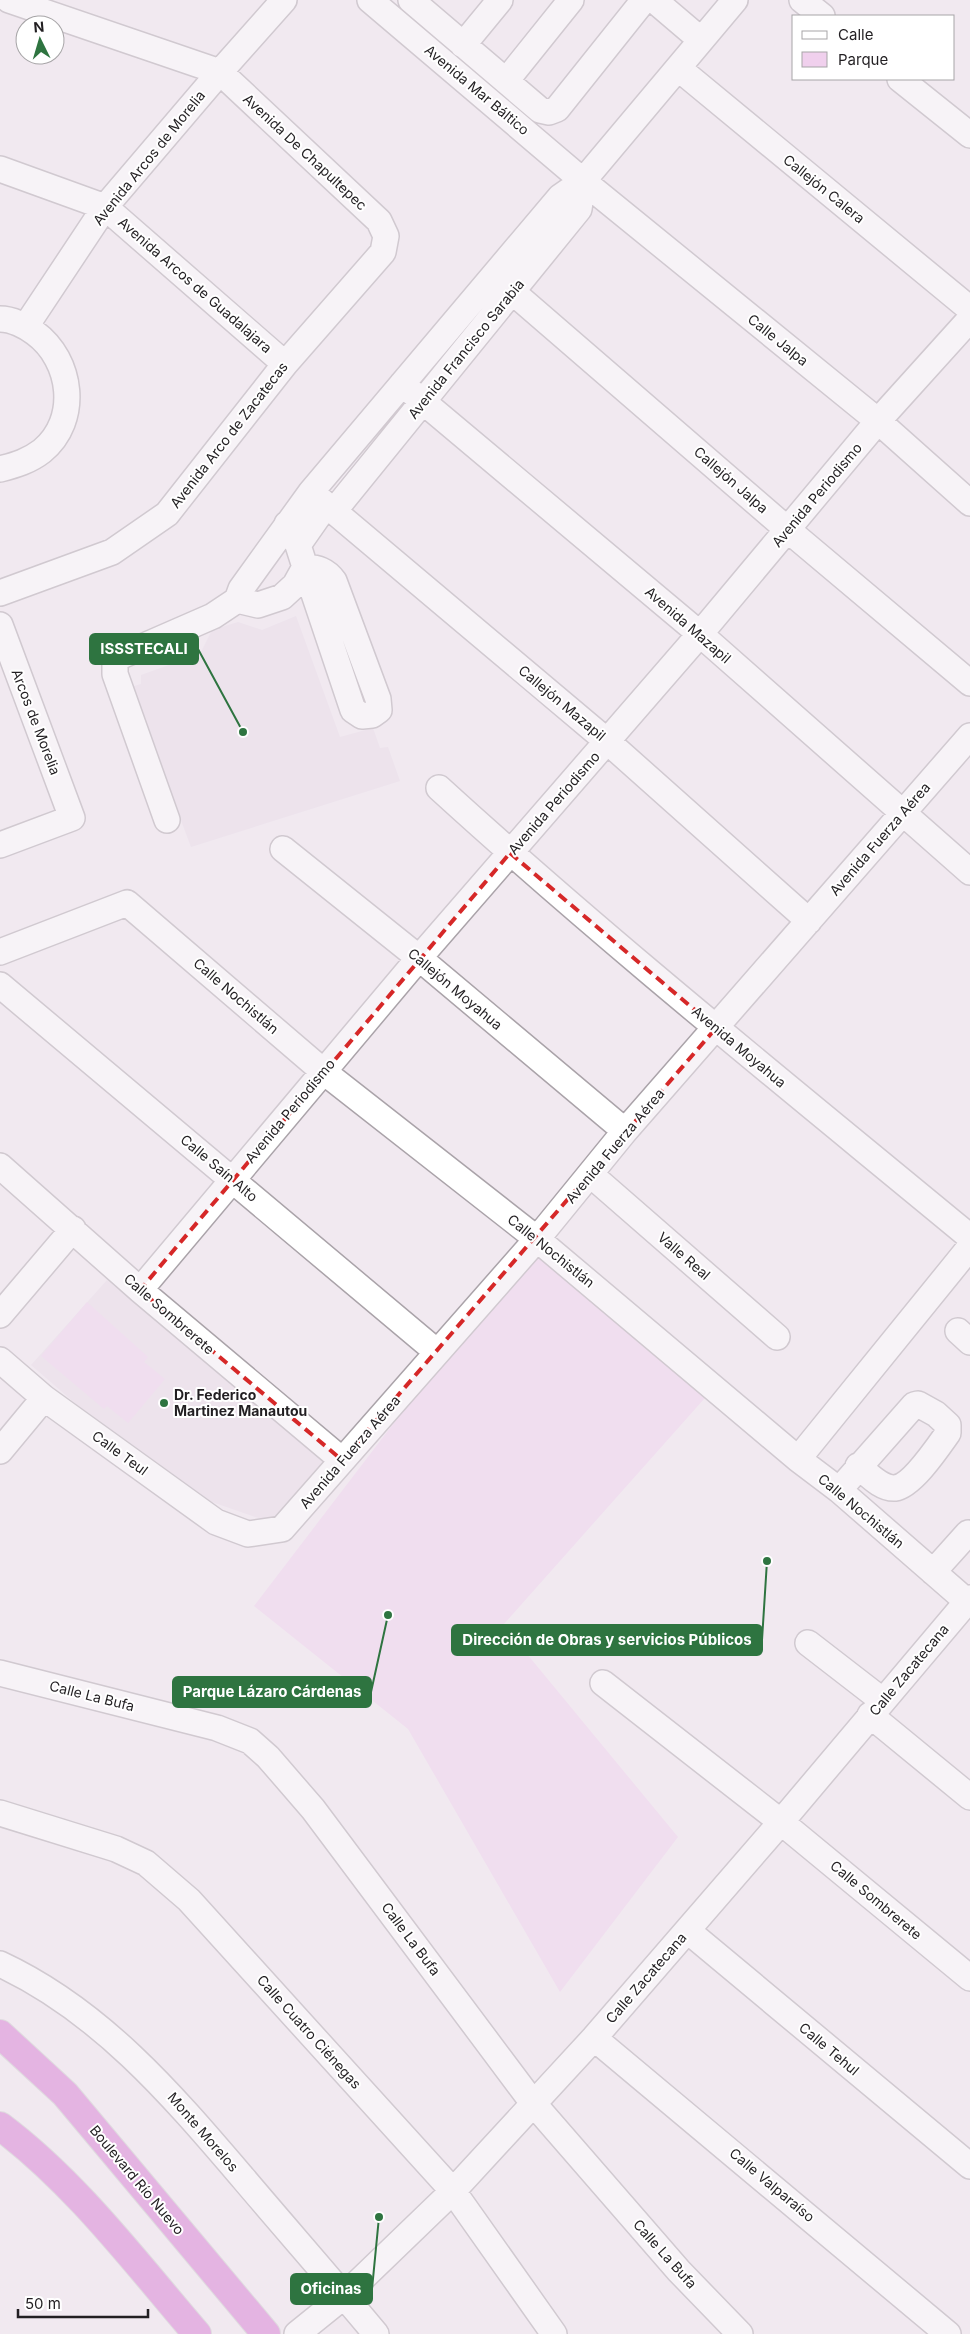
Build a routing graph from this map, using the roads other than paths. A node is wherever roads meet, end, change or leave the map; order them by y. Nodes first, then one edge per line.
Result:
1 (9, 0) edge
2 (284, 0) edge
3 (370, 0) edge
4 (500, 0) edge
5 (570, 0) edge
6 (644, 0) edge
7 (654, 0) edge
8 (735, 0) edge
9 (802, 0) edge
10 (420, 3) edge
11 (821, 15) edge
12 (701, 40) junction
13 (463, 45) junction
14 (678, 68) junction
15 (220, 72) junction
16 (901, 80) edge
17 (506, 81) junction
18 (970, 135) edge
19 (0, 169) edge
20 (583, 181) junction
21 (105, 206) junction
22 (386, 236) joint
23 (494, 276) junction
24 (512, 292) junction
25 (970, 309) edge
26 (0, 319) edge
27 (970, 319) edge
28 (26, 326) junction
29 (285, 364) junction
30 (402, 384) junction
31 (423, 402) junction
32 (878, 421) junction
33 (0, 469) edge
34 (324, 502) junction
35 (970, 503) edge
36 (788, 530) junction
37 (296, 546) junction
38 (0, 593) edge
39 (237, 600) junction
40 (0, 625) edge
41 (700, 634) junction
42 (970, 683) edge
43 (970, 736) edge
44 (608, 742) junction
45 (439, 788) dead end
46 (902, 814) junction
47 (167, 820) dead end
48 (0, 845) edge
49 (283, 849) dead end
50 (510, 853) junction
51 (970, 872) edge
52 (809, 920) junction
53 (0, 952) edge
54 (420, 958) junction
55 (0, 985) edge
56 (716, 1028) junction
57 (324, 1072) junction
58 (625, 1131) junction
59 (0, 1166) edge
60 (590, 1174) junction
61 (233, 1179) junction
62 (73, 1228) junction
63 (970, 1237) edge
64 (537, 1239) junction
65 (970, 1247) edge
66 (140, 1290) junction
67 (0, 1314) edge
68 (777, 1337) dead end
69 (437, 1352) junction
70 (0, 1360) edge
71 (44, 1398) junction
72 (0, 1451) edge
73 (798, 1459) junction
74 (342, 1460) junction
75 (858, 1466) dead end
76 (839, 1490) junction
77 (248, 1534) joint
78 (970, 1534) edge
79 (933, 1572) junction
80 (969, 1601) edge
81 (808, 1643) dead end
82 (0, 1673) edge
83 (603, 1683) dead end
84 (876, 1708) junction
85 (970, 1797) edge
86 (0, 1813) edge
87 (782, 1822) junction
88 (688, 1932) junction
89 (0, 1964) edge
90 (970, 1978) edge
91 (0, 2034) edge
92 (594, 2038) junction
93 (533, 2103) junction
94 (0, 2126) edge
95 (970, 2166) edge
96 (453, 2192) junction
97 (344, 2296) junction
98 (196, 2334) edge
99 (266, 2334) edge
100 (297, 2334) edge
101 (376, 2334) edge
102 (554, 2334) edge
103 (740, 2334) edge
104 (948, 2334) edge

1 - 15 street
2 - 15 street, Avenida Arcos de Morelia
3 - 20 street, Avenida Mar Báltico
4 - 13 street
5 - 17 street
6 - 17 street
7 - 12 street
8 - 12 street, Avenida Francisco Sarabia
9 - 11 street
10 - 13 street
12 - 14 street, Avenida Francisco Sarabia
13 - 17 street
14 - 20 street, Avenida Francisco Sarabia
14 - 25 street, Callejón Calera
15 - 21 street, Avenida Arcos de Morelia
15 - 22 street, Avenida De Chapultepec
16 - 18 street
19 - 21 street
20 - 23 street, Avenida Francisco Sarabia
20 - 24 street, Avenida Francisco Sarabia
20 - 32 street, Calle Jalpa
21 - 28 street, Avenida Arcos de Morelia
21 - 29 street, Avenida Arcos de Guadalajara
22 - 29 street, Avenida Arco de Zacatecas
23 - 24 street, Callejón Jalpa
23 - 30 street, Avenida Francisco Sarabia
24 - 31 street, Avenida Francisco Sarabia
24 - 36 street, Callejón Jalpa
26 - 28 street
27 - 32 street, Avenida Periodismo
28 - 33 street
29 - 38 street, Avenida Arco de Zacatecas
30 - 31 street, Avenida Mazapil
30 - 34 street, Avenida Francisco Sarabia
31 - 34 street, Avenida Francisco Sarabia
31 - 41 street, Avenida Mazapil
32 - 35 street, Calle Jalpa
32 - 36 street, Avenida Periodismo
34 - 37 street
34 - 44 street, Callejón Mazapil
36 - 41 street, Avenida Periodismo
36 - 42 street, Callejón Jalpa
37 - 37 street
37 - 39 street
37 - 39 street
39 - 47 street
40 - 48 street, Arcos de Morelia
41 - 44 street, Avenida Periodismo
41 - 46 street, Avenida Mazapil
43 - 46 street, Avenida Fuerza Aérea
44 - 50 street, Avenida Periodismo
44 - 52 street, Callejón Mazapil
45 - 50 street, Avenida Moyahua
46 - 51 street, Avenida Mazapil
46 - 52 street, Avenida Fuerza Aérea
49 - 54 street, Callejón Moyahua
50 - 54 street, Avenida Periodismo
50 - 56 street, Avenida Moyahua
52 - 56 street, Avenida Fuerza Aérea
53 - 57 street, Calle Nochistlán
54 - 57 street, Avenida Periodismo
54 - 58 street, Callejón Moyahua
55 - 61 street, Calle Saín Alto
56 - 58 street, Avenida Fuerza Aérea
56 - 63 street, Avenida Moyahua
57 - 61 street, Avenida Periodismo
57 - 64 street, Calle Nochistlán
58 - 60 street, Avenida Fuerza Aérea
59 - 62 street, Calle Sombrerete
60 - 64 street, Avenida Fuerza Aérea
60 - 68 street, Valle Real
61 - 66 street, Avenida Periodismo
61 - 69 street, Calle Saín Alto
62 - 66 street, Calle Sombrerete
62 - 67 street
64 - 69 street, Avenida Fuerza Aérea
64 - 73 street, Calle Nochistlán
65 - 73 street
66 - 74 street, Calle Sombrerete
69 - 74 street, Avenida Fuerza Aérea
70 - 71 street, Calle Teul
71 - 72 street
71 - 77 street, Calle Teul
73 - 76 street, Calle Nochistlán
74 - 77 street, Avenida Fuerza Aérea
75 - 76 street
76 - 79 street, Calle Nochistlán
78 - 79 street
79 - 80 street, Calle Nochistlán
80 - 84 street, Calle Zacatecana
81 - 84 street
82 - 93 street, Calle La Bufa
83 - 87 street, Calle Sombrerete
84 - 85 street
84 - 87 street, Calle Zacatecana
86 - 96 street, Calle Cuatro Ciénegas
87 - 88 street, Calle Zacatecana
87 - 90 street, Calle Sombrerete
88 - 92 street, Calle Zacatecana
88 - 95 street, Calle Tehul
89 - 97 street, Monte Morelos
91 - 99 highway, Boulevard Río Nuevo
92 - 93 street, Calle Zacatecana
92 - 104 street, Calle Valparaíso
93 - 96 street, Calle Zacatecana
93 - 103 street, Calle La Bufa
94 - 98 highway
96 - 97 street, Calle Zacatecana
96 - 102 street, Calle Cuatro Ciénegas
97 - 100 street, Calle Zacatecana
97 - 101 street, Monte Morelos

